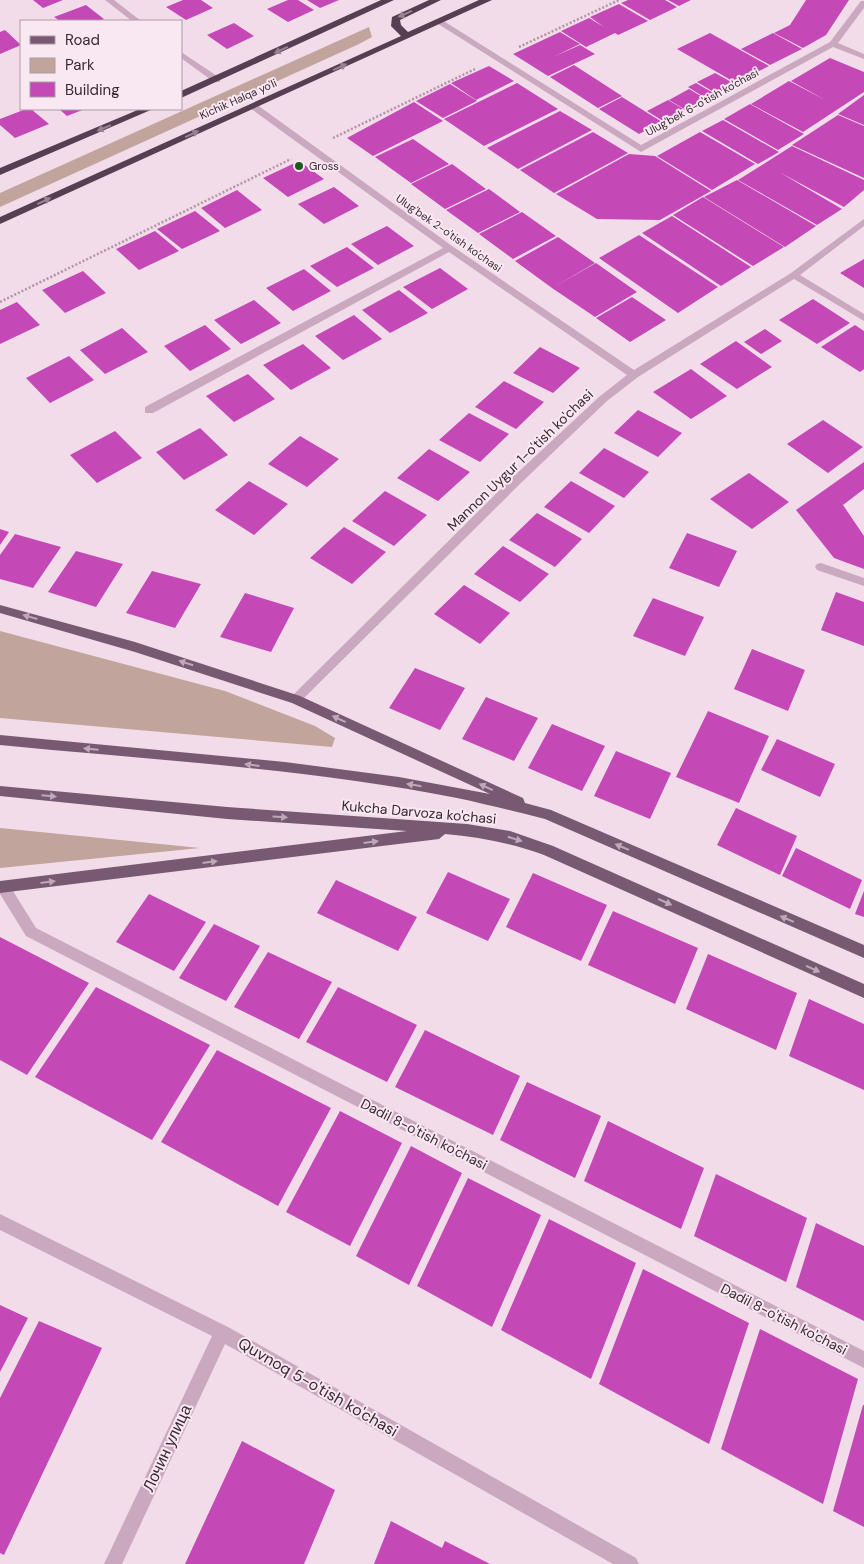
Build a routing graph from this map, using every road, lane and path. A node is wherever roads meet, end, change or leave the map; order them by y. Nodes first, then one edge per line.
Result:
1 (109, 0) edge
2 (389, 0) edge
3 (436, 0) edge
4 (487, 0) edge
5 (864, 4) edge
6 (136, 20) edge
7 (439, 22) junction
8 (407, 36) junction
9 (833, 44) junction
10 (182, 55) edge
11 (864, 57) edge
12 (217, 80) junction
13 (182, 95) edge
14 (253, 106) junction
15 (146, 110) edge
16 (0, 172) edge
17 (0, 221) edge
18 (864, 222) edge
19 (450, 248) junction
20 (794, 275) junction
21 (864, 318) edge
22 (634, 375) junction
23 (149, 410) dead end
24 (821, 567) dead end
25 (864, 582) edge
26 (0, 609) edge
27 (296, 699) junction
28 (0, 740) edge
29 (0, 791) edge
30 (546, 814) junction
31 (467, 830) junction
32 (2, 887) edge
33 (864, 952) edge
34 (864, 991) edge
35 (0, 1222) edge
36 (222, 1333) junction
37 (864, 1360) edge
38 (113, 1564) edge
39 (630, 1564) edge

1 - 6 street
2 -> 12 highway, Kichik Halqa yo'li
3 -> 8 highway
4 - 7 highway, Kichik Halqa yo'li
5 - 9 street, Ulug'bek 6-o'tish ko'chasi
7 - 8 highway, Kichik Halqa yo'li
7 - 9 street, Ulug'bek 6-o'tish ko'chasi
14 -> 8 highway, Kichik Halqa yo'li
9 - 11 street
10 - 12 street
12 - 13 highway, Kichik Halqa yo'li
17 -> 14 highway, Kichik Halqa yo'li
14 - 19 street, Ulug'bek 2-o'tish ko'chasi
15 -> 16 highway
18 - 20 street, Mannon Uygur 1-o'tish ko'chasi
19 - 22 street, Ulug'bek 2-o'tish ko'chasi
19 - 23 street
20 - 21 street
20 - 22 street, Mannon Uygur 1-o'tish ko'chasi
22 - 27 street, Mannon Uygur 1-o'tish ko'chasi
24 - 25 street
27 -> 26 main road
30 -> 27 main road
30 -> 28 main road, Kukcha Darvoza ko'chasi
29 -> 31 main road, Kukcha Darvoza ko'chasi
33 -> 30 main road, Kukcha Darvoza ko'chasi
32 -> 31 main road
31 -> 34 main road, Kukcha Darvoza ko'chasi
32 - 37 street, Dadil 8-o'tish ko'chasi
35 - 36 street, Quvnoq 5-o'tish ko'chasi
36 - 38 street, Лочин улица
36 - 39 street, Quvnoq 5-o'tish ko'chasi

